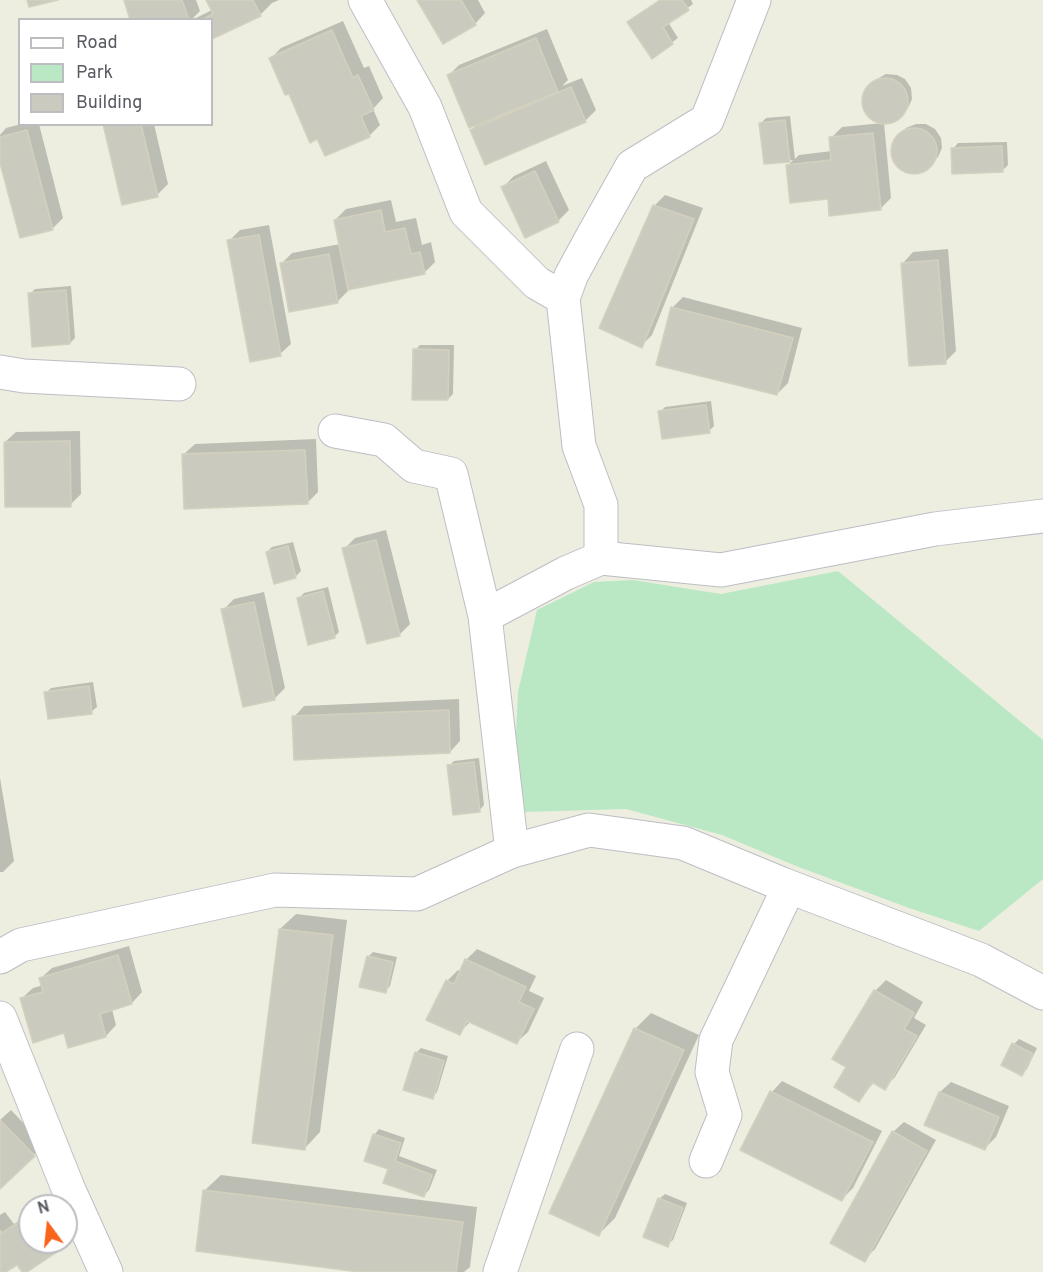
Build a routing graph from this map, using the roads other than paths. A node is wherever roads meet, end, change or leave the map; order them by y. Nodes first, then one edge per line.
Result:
1 (365, 0) edge
2 (754, 0) edge
3 (563, 298) junction
4 (0, 372) edge
5 (179, 384) dead end
6 (335, 430) dead end
7 (1043, 516) edge
8 (601, 558) junction
9 (485, 616) junction
10 (512, 851) junction
11 (789, 887) junction
12 (0, 957) edge
13 (1043, 993) edge
14 (0, 1018) edge
15 (577, 1049) dead end
16 (706, 1161) dead end
17 (106, 1272) edge
18 (500, 1272) edge

1 - 3 street
2 - 3 street
3 - 8 street
4 - 5 street
6 - 9 street
7 - 8 street
8 - 9 street
9 - 10 street
10 - 11 street
10 - 12 street
11 - 13 street
11 - 16 street
14 - 17 street
15 - 18 street

